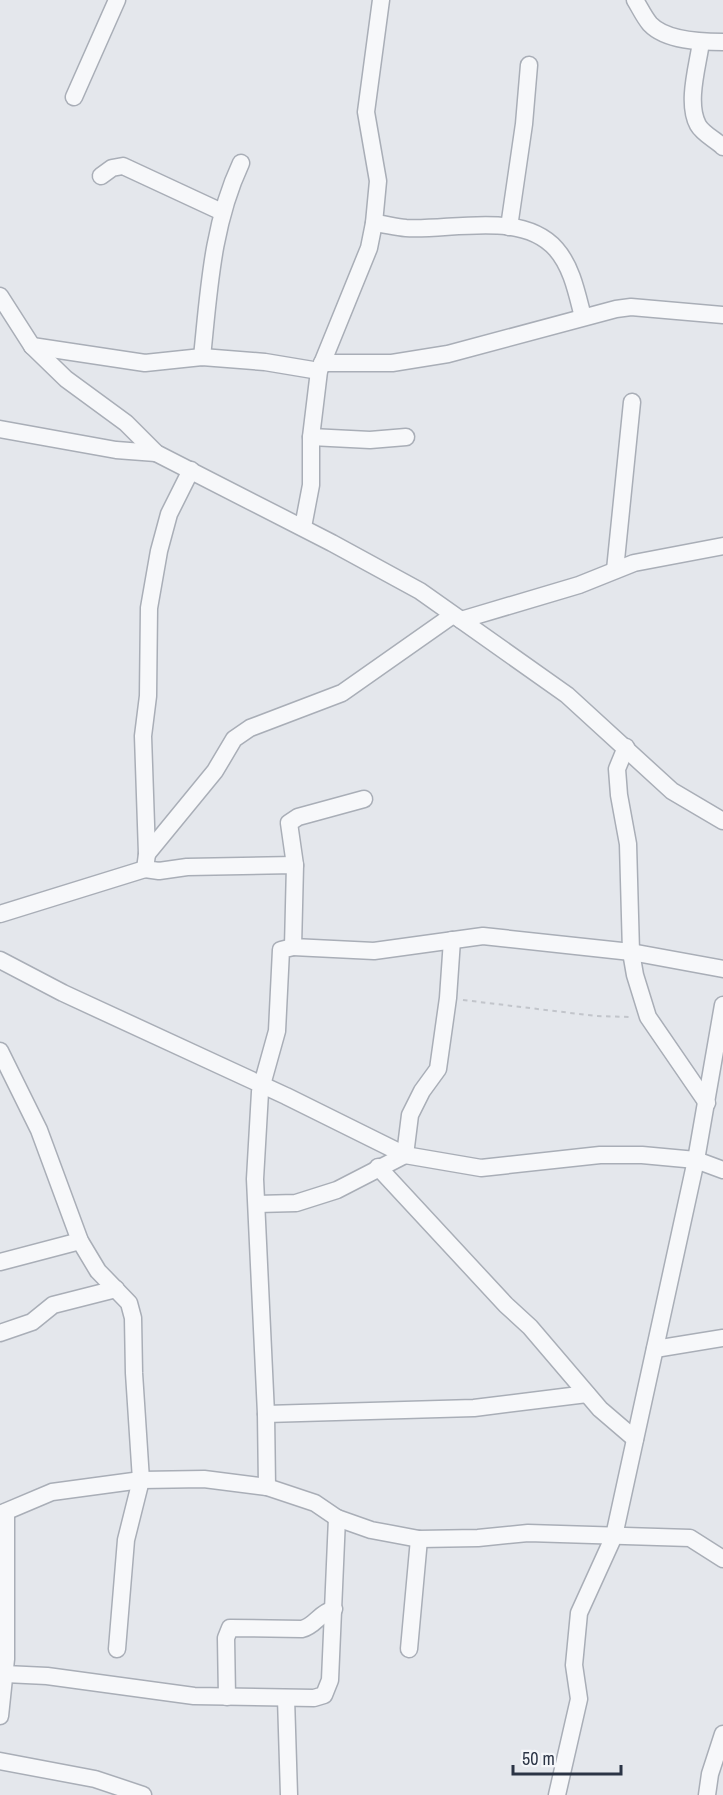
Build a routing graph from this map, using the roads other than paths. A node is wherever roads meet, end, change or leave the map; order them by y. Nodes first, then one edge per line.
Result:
1 (117, 0) edge
2 (381, 0) edge
3 (635, 0) edge
4 (701, 42) junction
5 (723, 42) edge
6 (529, 65) dead end
7 (74, 97) dead end
8 (723, 147) edge
9 (241, 164) dead end
10 (101, 176) dead end
11 (222, 212) junction
12 (374, 223) junction
13 (510, 227) junction
14 (0, 296) edge
15 (723, 315) edge
16 (583, 317) junction
17 (32, 346) junction
18 (202, 357) junction
19 (321, 367) junction
20 (632, 402) dead end
21 (0, 429) edge
22 (311, 437) junction
23 (406, 437) dead end
24 (156, 453) junction
25 (191, 470) junction
26 (303, 527) junction
27 (723, 546) edge
28 (615, 570) junction
29 (457, 618) junction
30 (626, 747) junction
31 (363, 799) dead end
32 (723, 821) edge
33 (146, 861) junction
34 (295, 865) junction
35 (0, 914) edge
36 (452, 940) junction
37 (293, 947) junction
38 (631, 952) junction
39 (0, 960) edge
40 (723, 969) edge
41 (723, 1005) edge
42 (0, 1051) edge
43 (261, 1085) junction
44 (707, 1103) junction
45 (405, 1155) junction
46 (696, 1160) junction
47 (378, 1167) junction
48 (723, 1170) edge
49 (257, 1204) junction
50 (80, 1241) junction
51 (0, 1262) edge
52 (116, 1289) junction
53 (0, 1333) edge
54 (723, 1338) edge
55 (655, 1349) junction
56 (587, 1394) junction
57 (266, 1414) junction
58 (635, 1439) junction
59 (141, 1480) junction
60 (267, 1486) junction
61 (3, 1513) edge
62 (337, 1518) junction
63 (614, 1536) junction
64 (419, 1539) junction
65 (723, 1559) edge
66 (334, 1609) junction
67 (117, 1649) dead end
68 (409, 1649) dead end
69 (5, 1674) junction
70 (227, 1697) junction
71 (286, 1698) junction
72 (0, 1716) edge
73 (723, 1734) edge
74 (0, 1761) edge
75 (143, 1795) edge
76 (289, 1795) edge
77 (557, 1795) edge
78 (708, 1795) edge

1 - 7 street
2 - 12 street
3 - 4 street
4 - 5 street
4 - 8 street
6 - 13 street
9 - 11 street
10 - 11 street
11 - 18 street
12 - 13 street
12 - 19 street
13 - 16 street
14 - 17 street
15 - 16 street
16 - 19 street
17 - 18 street
17 - 24 street
18 - 19 street
19 - 22 street
20 - 28 street
21 - 24 street
22 - 23 street
22 - 26 street
24 - 25 street
25 - 26 street
25 - 33 street
26 - 29 street
27 - 28 street
28 - 29 street
29 - 30 street
29 - 33 street
30 - 32 street
30 - 38 street
31 - 34 street
33 - 34 street
33 - 35 street
34 - 37 street
36 - 37 street
36 - 38 street
36 - 45 street
37 - 43 street
38 - 40 street
38 - 44 street
39 - 43 street
41 - 44 street
42 - 50 street
43 - 45 street
43 - 49 street
44 - 46 street
45 - 46 street
45 - 47 street
46 - 48 street
46 - 55 street
47 - 49 street
47 - 56 street
49 - 57 street
50 - 51 street
50 - 52 street
52 - 53 street
52 - 59 street
54 - 55 street
55 - 58 street
56 - 57 street
56 - 58 street
57 - 60 street
58 - 63 street
59 - 60 street
59 - 61 street
59 - 67 street
60 - 62 street
61 - 69 street
62 - 64 street
62 - 66 street
63 - 64 street
63 - 65 street
63 - 77 street
64 - 68 street
66 - 70 street
66 - 71 street
69 - 70 street
69 - 72 street
70 - 71 street
71 - 76 street
73 - 78 street
74 - 75 street

